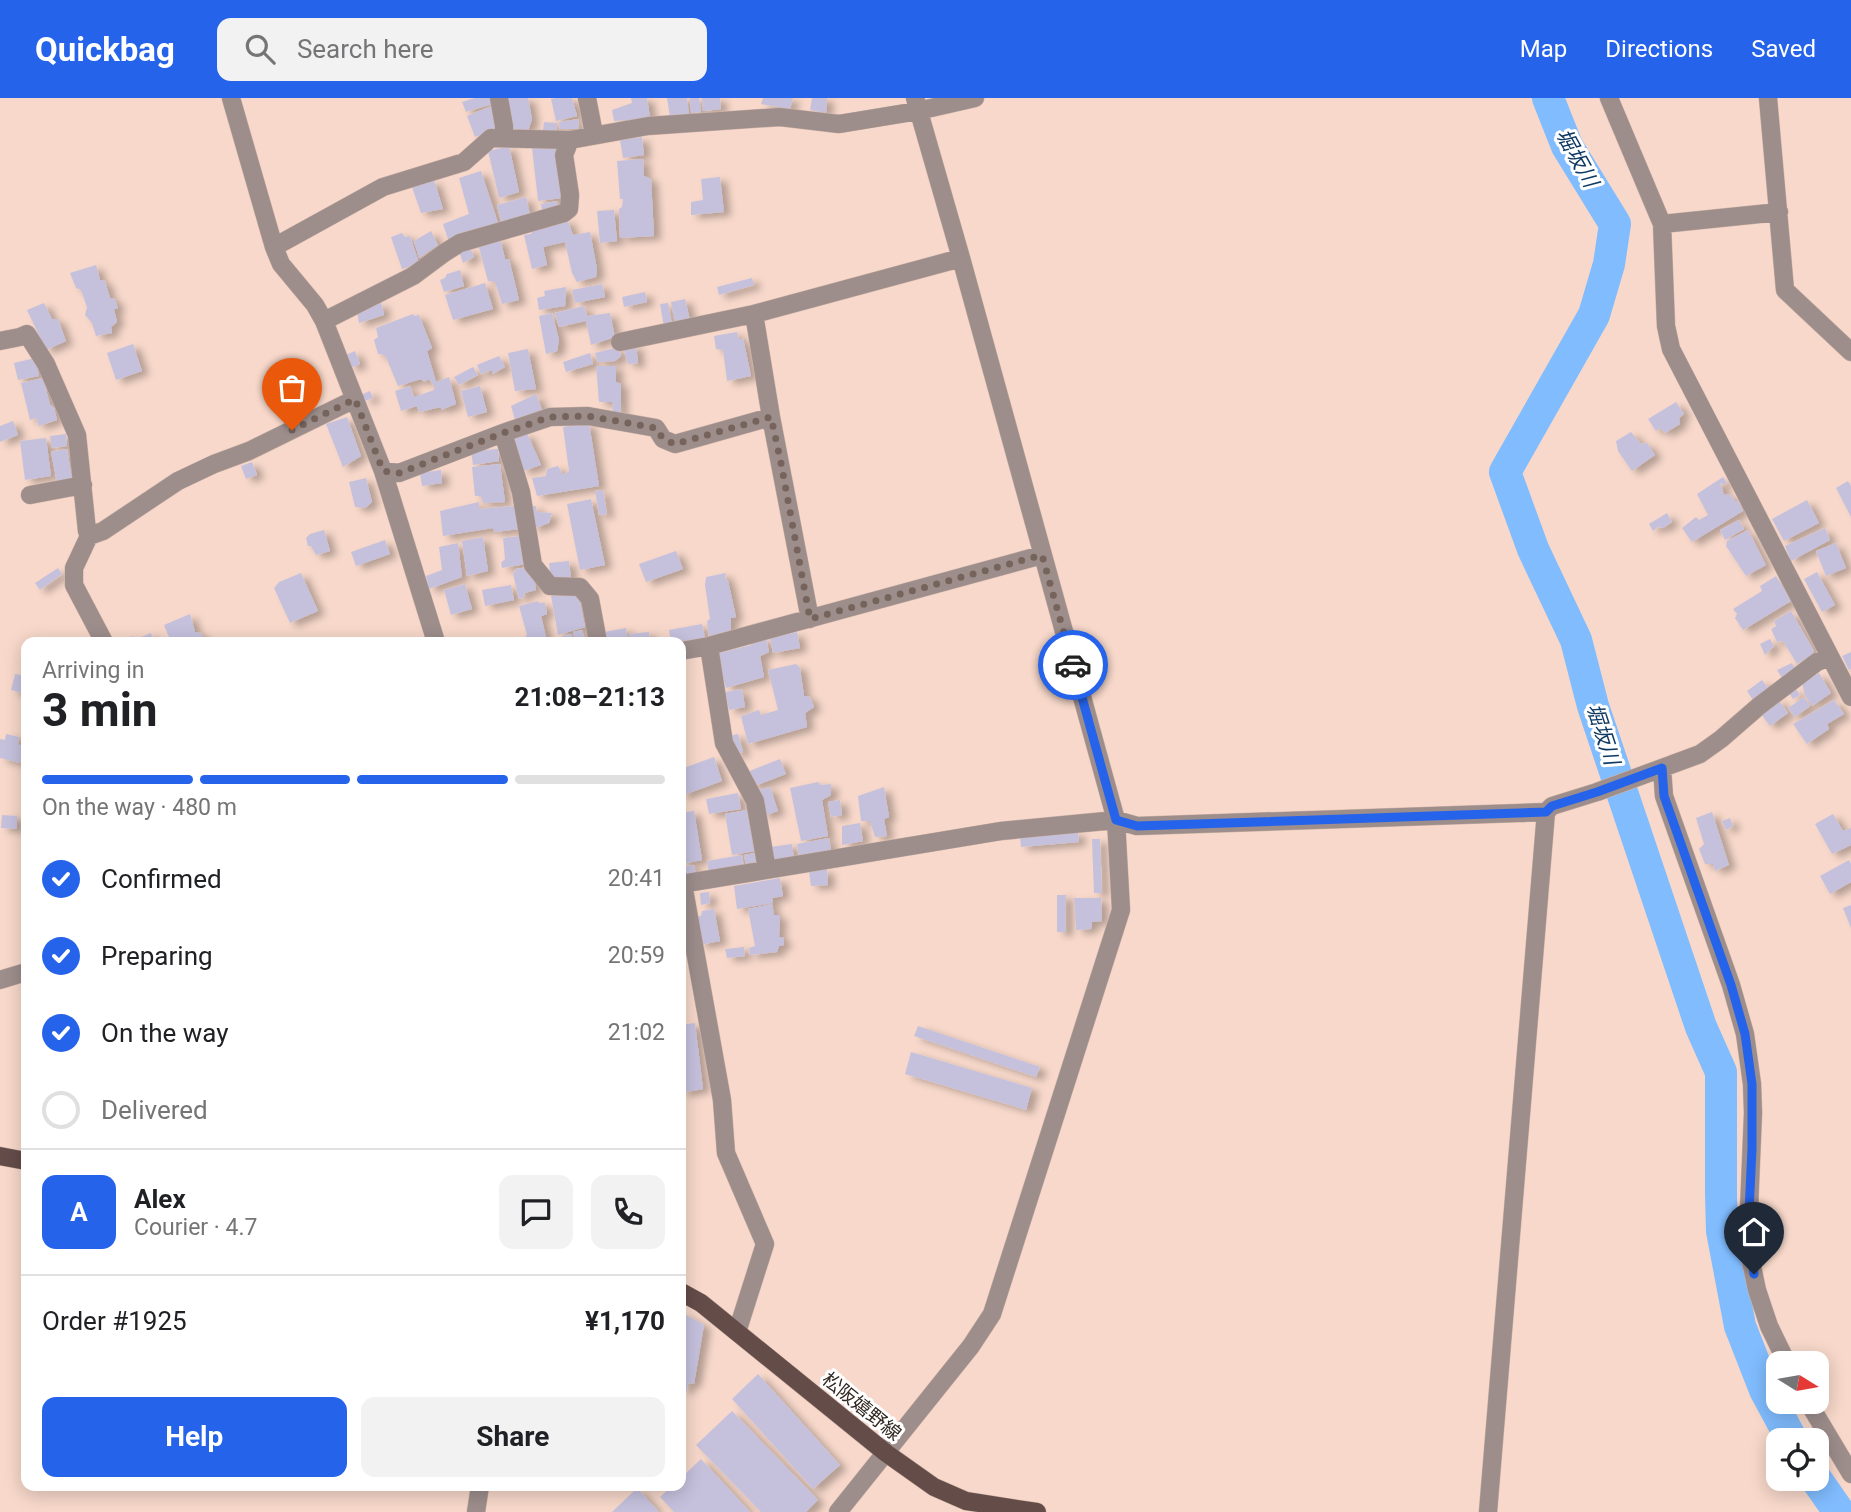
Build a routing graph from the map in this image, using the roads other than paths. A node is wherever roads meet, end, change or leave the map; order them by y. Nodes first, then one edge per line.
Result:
1 (231, 98) edge
2 (499, 98) edge
3 (587, 98) edge
4 (975, 98) edge
5 (1609, 98) edge
6 (1768, 98) edge
7 (916, 105) edge
8 (594, 134) junction
9 (505, 138) junction
10 (570, 139) junction
11 (1779, 212) junction
12 (1662, 224) junction
13 (274, 247) junction
14 (961, 258) junction
15 (754, 314) junction
16 (324, 321) junction
17 (0, 341) edge
18 (620, 342) dead end
19 (1851, 352) edge
20 (355, 399) junction
21 (771, 417) junction
22 (503, 433) junction
23 (383, 471) junction
24 (83, 485) junction
25 (30, 495) dead end
26 (89, 536) junction
27 (1042, 555) junction
28 (810, 619) junction
29 (101, 637) edge
30 (434, 637) edge
31 (597, 637) edge
32 (709, 646) junction
33 (686, 650) edge
34 (1830, 657) junction
35 (1851, 697) edge
36 (1657, 770) junction
37 (1546, 812) junction
38 (1116, 820) junction
39 (767, 870) junction
40 (686, 883) edge
41 (686, 906) edge
42 (21, 974) edge
43 (0, 981) edge
44 (0, 1156) edge
45 (21, 1160) edge
46 (0, 1163) edge
47 (686, 1296) edge
48 (737, 1332) junction
49 (1781, 1351) edge
50 (1815, 1414) edge
51 (886, 1453) junction
52 (1851, 1474) edge
53 (479, 1491) edge
54 (475, 1512) edge
55 (838, 1512) edge
56 (1037, 1512) edge
57 (1488, 1512) edge

1 - 13 street
2 - 9 street
3 - 8 street
4 - 7 street
5 - 12 street
6 - 11 street
7 - 8 street
7 - 14 street
8 - 10 street
9 - 10 street
9 - 13 street
10 - 16 street
11 - 12 street
11 - 19 street
12 - 34 street
13 - 16 street
14 - 15 street
14 - 27 street
15 - 18 street
15 - 21 street
16 - 20 street
17 - 24 street
20 - 23 street
20 - 26 street
21 - 22 street
21 - 28 street
22 - 23 street
22 - 31 street
23 - 30 street
24 - 25 street
24 - 26 street
26 - 29 street
27 - 28 street
27 - 38 street
28 - 32 street
32 - 33 street
32 - 39 street
34 - 35 street
34 - 36 street
36 - 37 street
36 - 49 street
37 - 38 street
37 - 57 street
38 - 39 street
38 - 51 street
39 - 40 street
41 - 48 street
42 - 43 street
44 - 45 main road
44 - 46 street
47 - 48 main road, 松阪嬉野線
48 - 51 main road, 松阪嬉野線
50 - 52 street
51 - 55 street
51 - 56 main road, 松阪嬉野線
53 - 54 street

